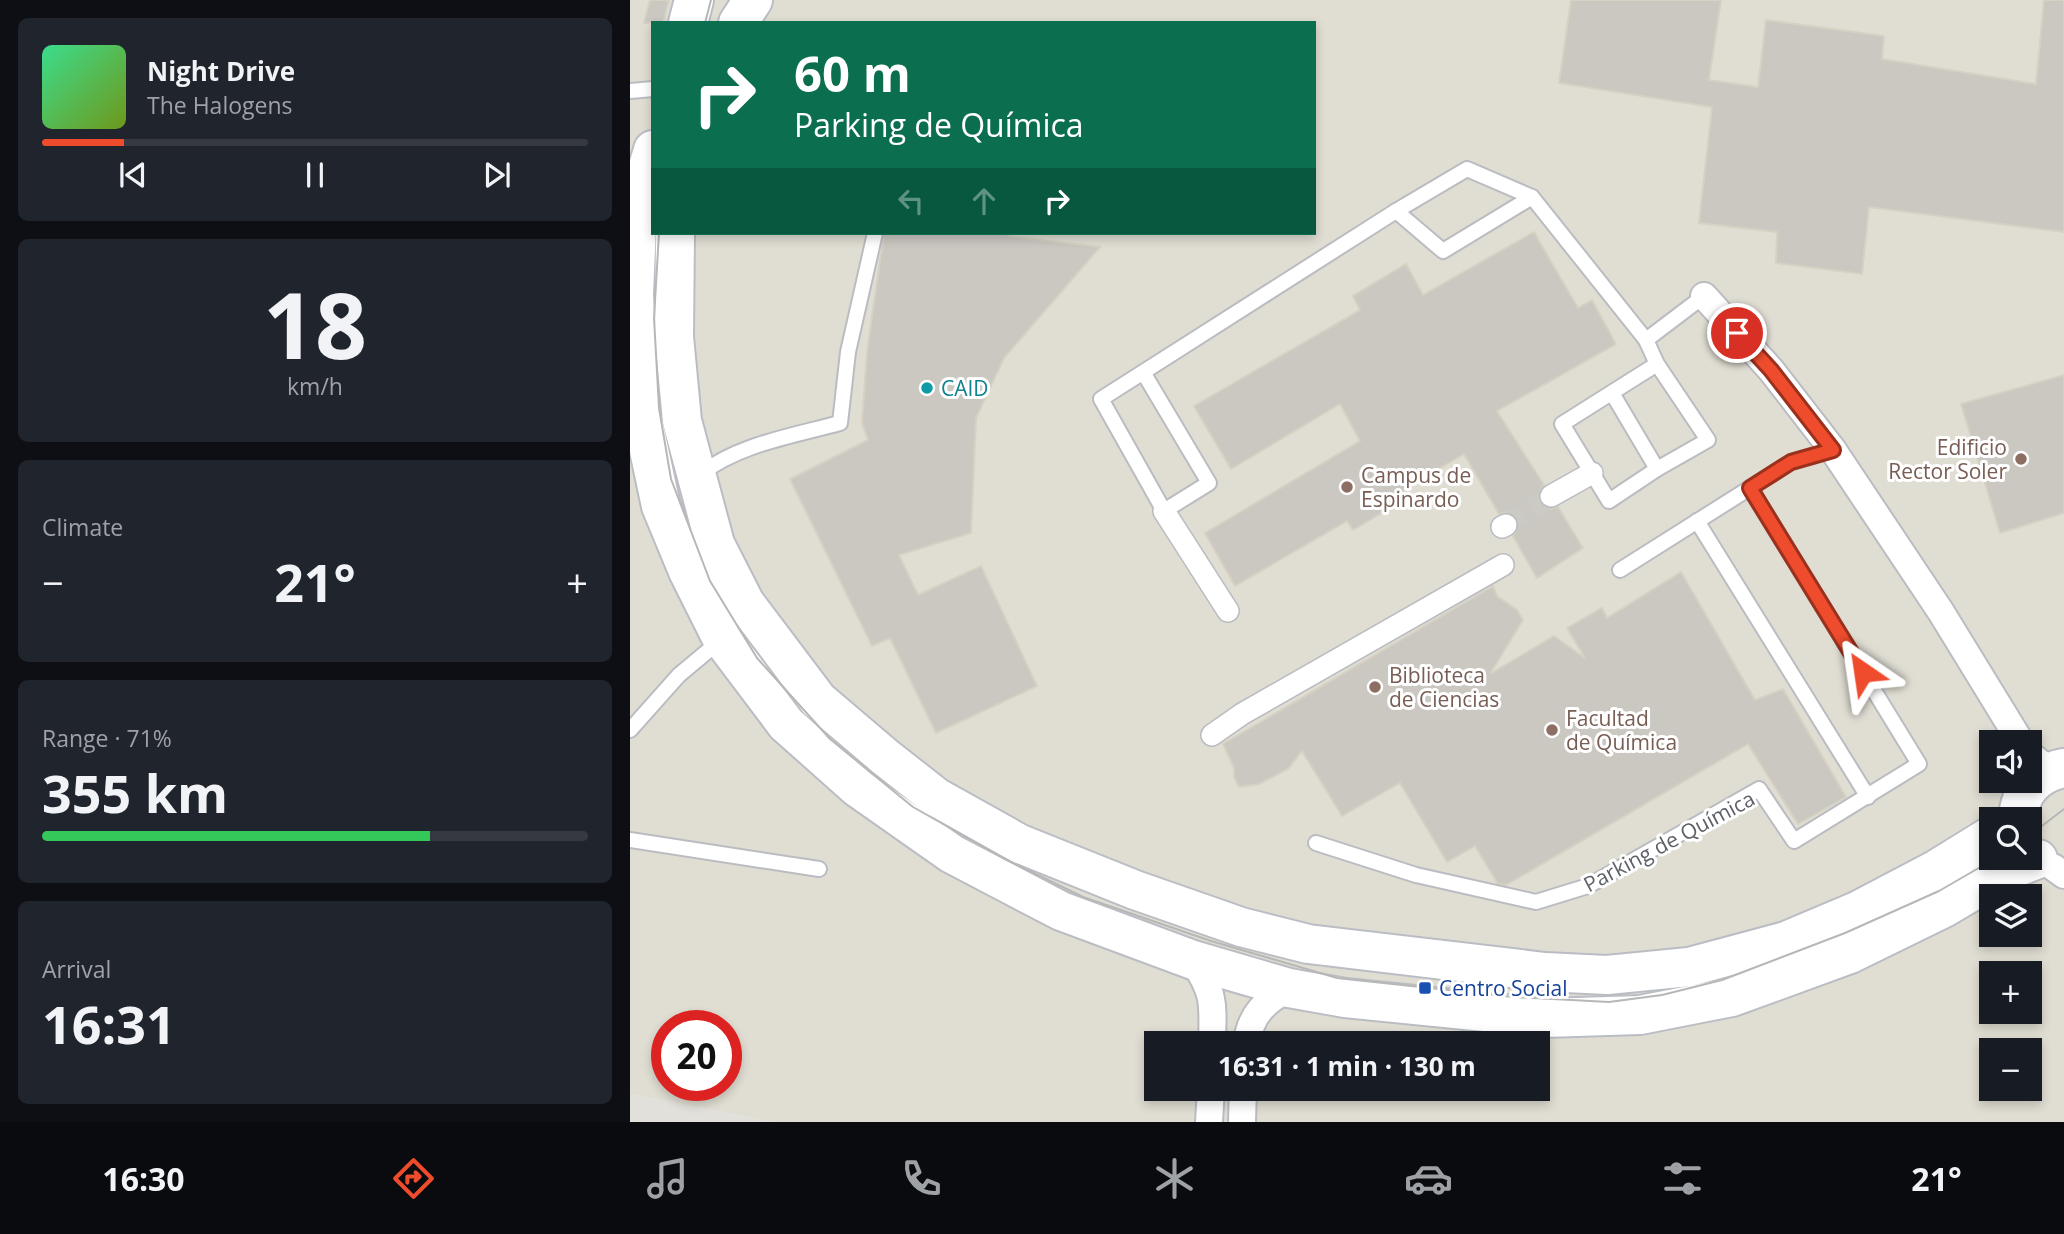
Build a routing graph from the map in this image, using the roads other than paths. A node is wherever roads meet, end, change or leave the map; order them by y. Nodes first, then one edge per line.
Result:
1 (694, 0) edge
2 (752, 0) edge
3 (689, 21) edge
4 (739, 21) edge
5 (651, 89) edge
6 (630, 91) edge
7 (651, 157) edge
8 (1532, 197) junction
9 (1395, 211) junction
10 (675, 235) edge
11 (875, 235) edge
12 (1704, 296) joint
13 (1646, 340) junction
14 (1657, 363) junction
15 (1143, 372) junction
16 (1612, 393) junction
17 (1833, 450) junction
18 (1657, 469) junction
19 (1592, 473) junction
20 (697, 477) junction
21 (1750, 488) junction
22 (1551, 496) tunnel mouth
23 (1164, 511) junction
24 (1697, 521) junction
25 (1503, 565) dead end
26 (1620, 570) dead end
27 (1228, 611) dead end
28 (722, 639) junction
29 (630, 730) edge
30 (2001, 730) edge
31 (1212, 735) dead end
32 (2012, 793) edge
33 (1868, 797) junction
34 (630, 840) edge
35 (1316, 842) dead end
36 (2050, 864) edge
37 (819, 869) dead end
38 (1193, 960) junction
39 (1289, 988) junction
40 (1212, 1031) edge
41 (1249, 1031) edge
42 (1210, 1101) edge
43 (1243, 1101) edge
44 (1209, 1122) edge
45 (1242, 1122) edge

1 - 3 main road
2 - 4 main road
5 - 6 lane
7 - 28 main road
8 - 9 lane
8 - 9 lane
8 - 13 lane
9 - 15 lane
10 - 20 main road
11 - 20 lane
12 - 13 lane
12 - 17 street
13 - 14 lane
14 - 16 lane
14 - 18 lane
15 - 23 lane
15 - 23 lane
16 - 18 lane
16 - 19 lane
17 - 21 lane
17 - 30 street
18 - 19 lane
19 - 22 street
20 - 32 main road
21 - 24 lane
21 - 33 lane, Parking de Química
23 - 27 street
24 - 26 lane
24 - 33 lane
25 - 31 street
28 - 29 lane
28 - 38 main road
33 - 35 lane, Parking de Química
34 - 37 lane
36 - 39 main road
38 - 39 main road
38 - 40 street
39 - 41 street
42 - 44 street
43 - 45 street

